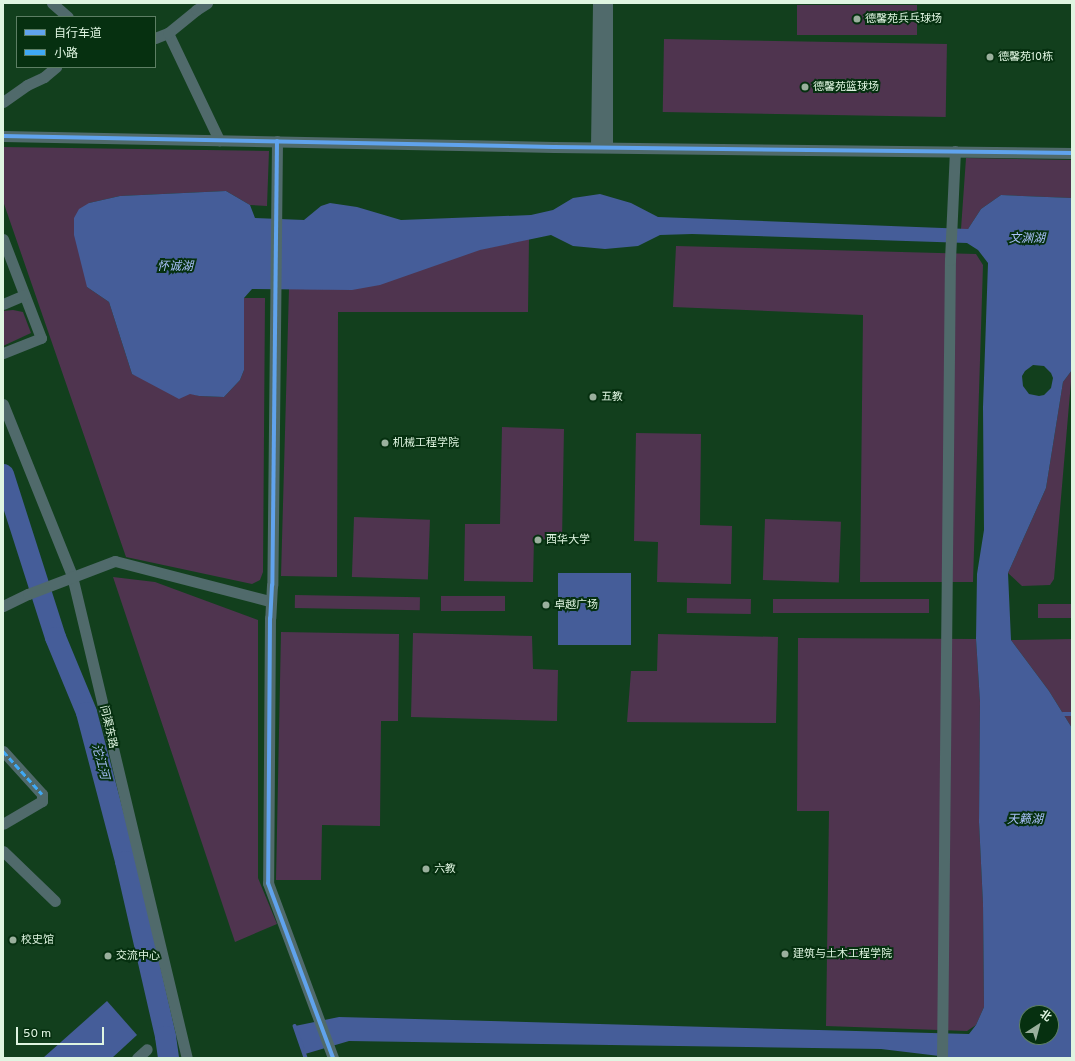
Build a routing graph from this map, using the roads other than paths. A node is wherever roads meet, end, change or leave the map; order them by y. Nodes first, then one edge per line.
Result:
1 (52, 3) edge
2 (207, 3) edge
3 (598, 3) edge
4 (607, 3) edge
5 (67, 16) edge
6 (168, 33) junction
7 (156, 38) edge
8 (55, 68) edge
9 (3, 102) edge
10 (3, 136) edge
11 (219, 140) junction
12 (277, 141) junction
13 (601, 147) junction
14 (955, 151) junction
15 (1072, 152) edge
16 (3, 239) edge
17 (24, 295) junction
18 (3, 304) edge
19 (3, 353) edge
20 (3, 404) edge
21 (70, 577) junction
22 (270, 601) junction
23 (3, 606) edge
24 (3, 752) edge
25 (3, 824) edge
26 (3, 851) edge
27 (54, 901) dead end
28 (147, 1049) dead end
29 (332, 1054) edge
30 (137, 1058) edge
31 (187, 1058) edge
32 (942, 1058) edge

1 - 5 street
2 - 6 street
3 - 13 street
4 - 13 street
6 - 7 street
6 - 11 street
8 - 9 street
10 - 11 street
11 - 12 street
12 - 13 street
12 - 22 street
13 - 14 street
14 - 15 street
14 - 32 street
16 - 17 street
17 - 18 street
17 - 19 street
20 - 21 street, 问渠东路
21 - 22 street
21 - 23 street
21 - 31 street, 问渠东路
22 - 29 street
24 - 25 street
26 - 27 street
28 - 30 street

